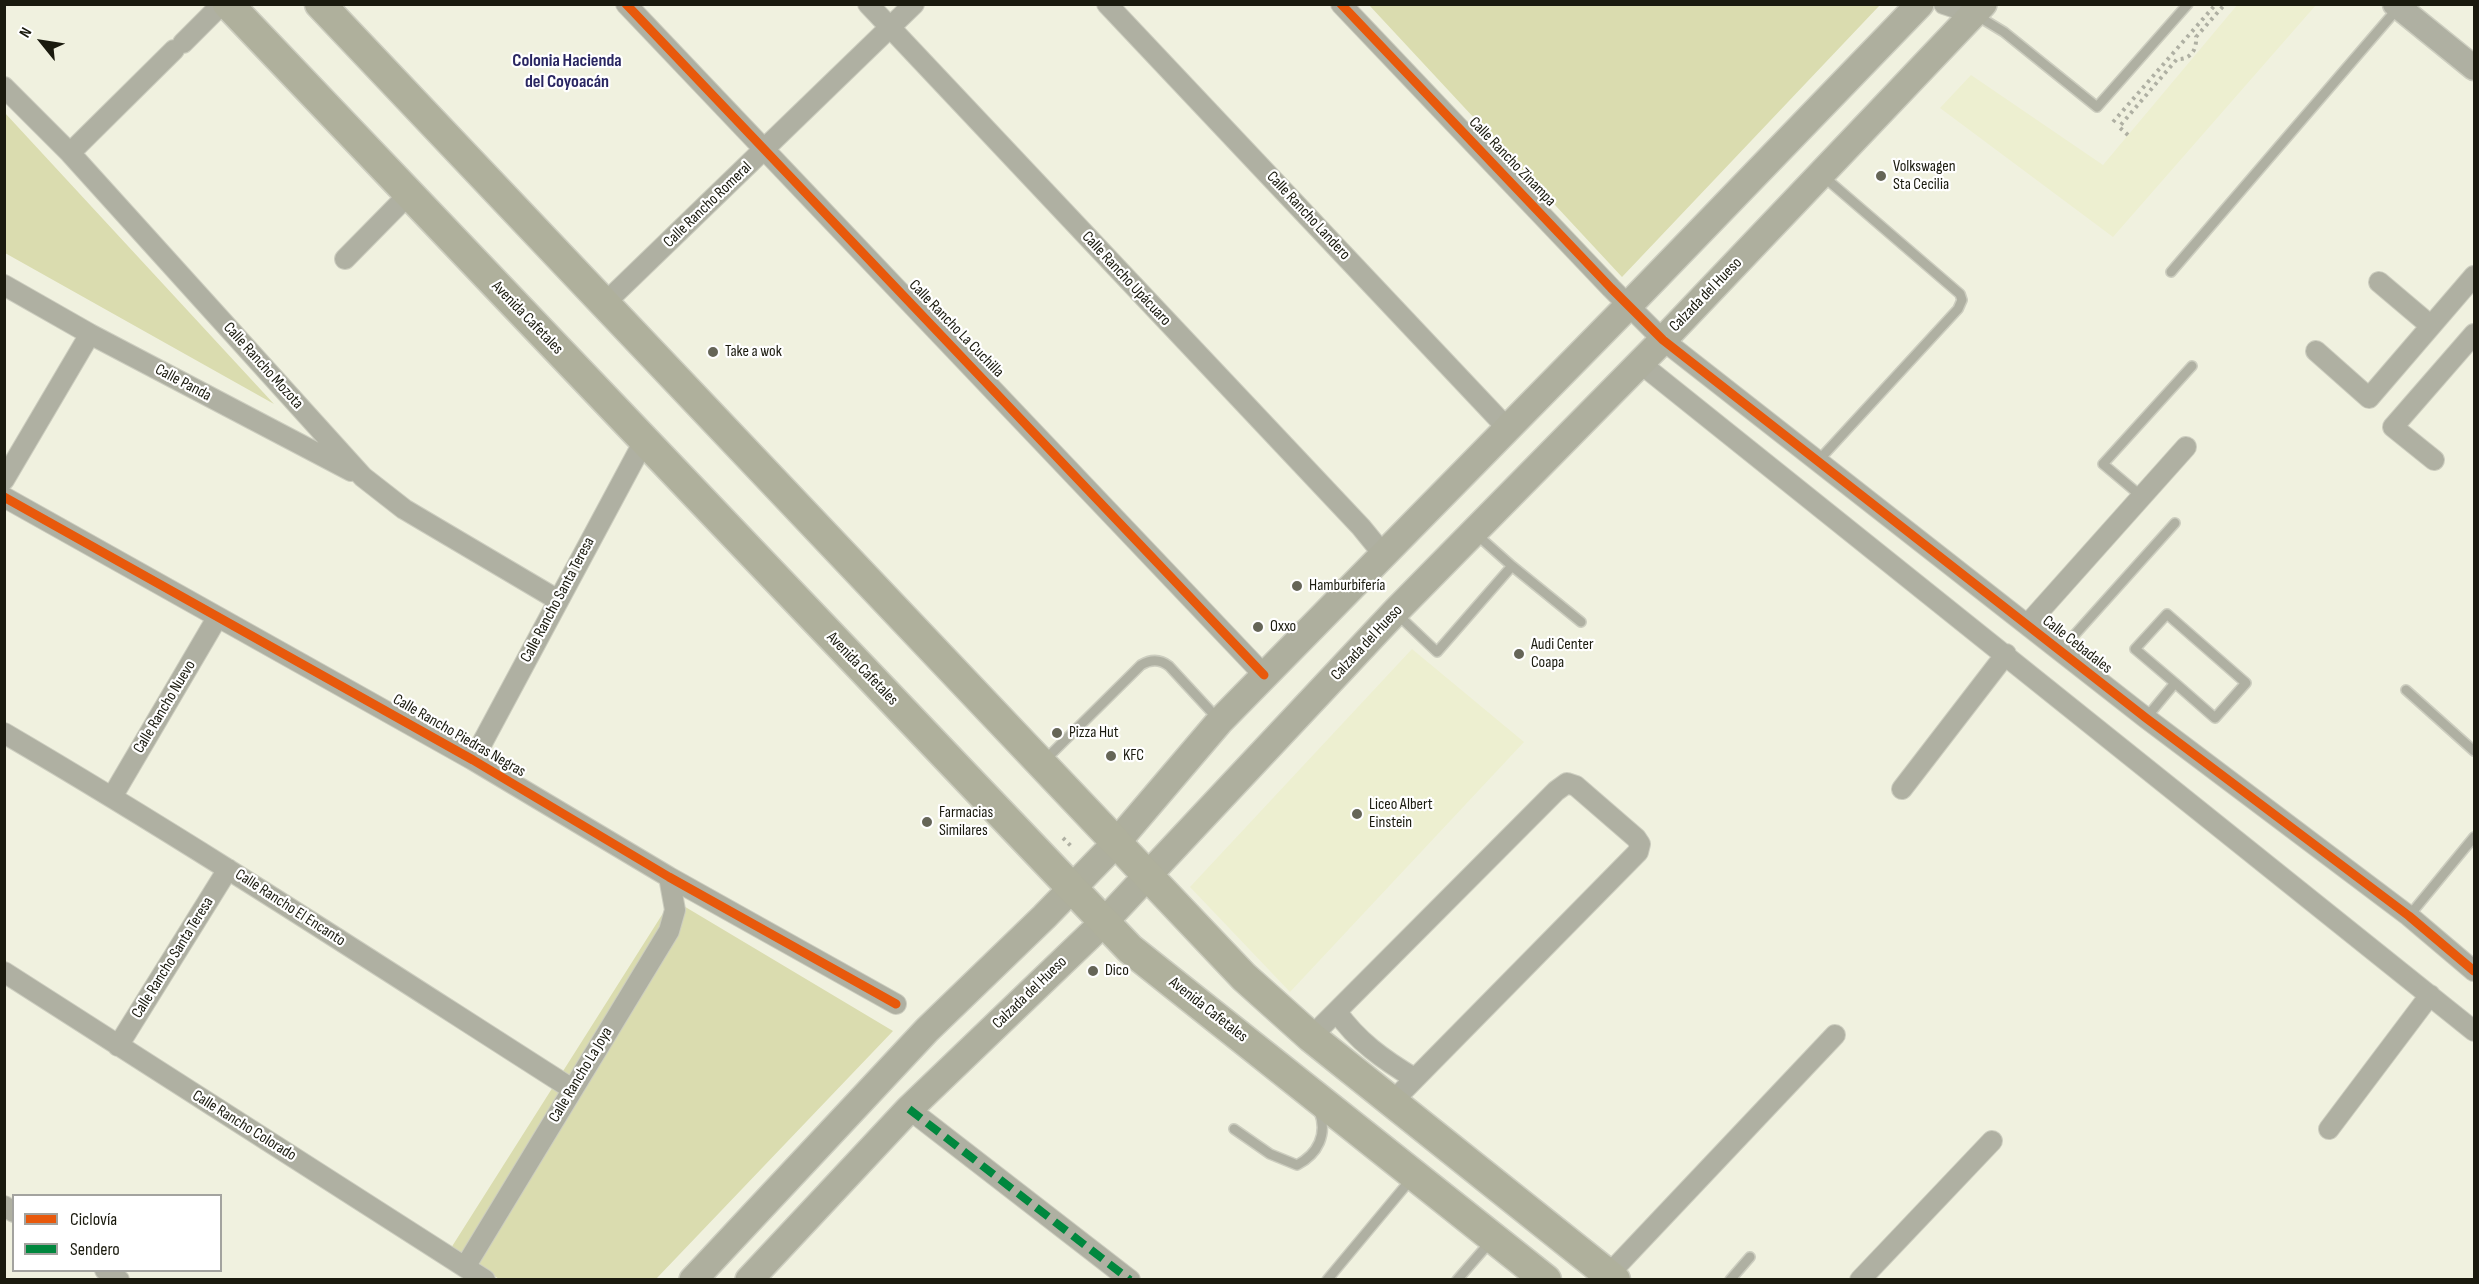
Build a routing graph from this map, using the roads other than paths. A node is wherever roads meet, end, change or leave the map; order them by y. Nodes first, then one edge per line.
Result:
1 (222, 4) edge
2 (228, 4) edge
3 (320, 4) edge
4 (626, 4) edge
5 (868, 4) edge
6 (914, 4) edge
7 (1107, 4) edge
8 (1341, 4) edge
9 (1920, 4) edge
10 (1944, 4) edge
11 (2188, 4) edge
12 (2397, 6) edge
13 (1979, 9) edge
14 (890, 28) junction
15 (2475, 68) edge
16 (4, 87) edge
17 (765, 150) junction
18 (70, 153) junction
19 (1821, 174) junction
20 (409, 194) junction
21 (345, 259) dead end
22 (2170, 272) dead end
23 (2475, 276) edge
24 (2379, 282) dead end
25 (4, 285) edge
26 (604, 304) junction
27 (1628, 306) junction
28 (2431, 326) junction
29 (90, 334) junction
30 (1663, 340) junction
31 (2471, 346) edge
32 (2316, 351) dead end
33 (1640, 363) junction
34 (2192, 366) dead end
35 (1764, 418) junction
36 (1508, 429) junction
37 (644, 441) junction
38 (1742, 445) junction
39 (2186, 447) dead end
40 (2434, 460) dead end
41 (1818, 461) junction
42 (363, 477) junction
43 (4, 480) edge
44 (4, 496) edge
45 (2141, 496) junction
46 (2175, 523) dead end
47 (1473, 532) junction
48 (1383, 554) junction
49 (1512, 566) junction
50 (558, 600) junction
51 (1395, 612) junction
52 (218, 618) junction
53 (1581, 622) dead end
54 (2027, 625) junction
55 (2060, 651) junction
56 (2006, 654) junction
57 (1264, 675) junction
58 (2175, 683) junction
59 (2406, 690) dead end
60 (2146, 718) junction
61 (1220, 721) junction
62 (4, 733) edge
63 (2475, 751) edge
64 (473, 760) junction
65 (1041, 764) junction
66 (1902, 789) dead end
67 (112, 797) junction
68 (2475, 837) edge
69 (1116, 843) junction
70 (228, 869) junction
71 (1148, 876) junction
72 (669, 877) junction
73 (1072, 889) junction
74 (2409, 916) junction
75 (1104, 922) junction
76 (2475, 971) edge
77 (7, 979) edge
78 (2430, 995) junction
79 (896, 1004) dead end
80 (1324, 1023) junction
81 (2475, 1031) edge
82 (1835, 1035) dead end
83 (118, 1046) junction
84 (572, 1089) junction
85 (1404, 1089) junction
86 (1313, 1094) junction
87 (909, 1109) junction
88 (1234, 1129) dead end
89 (2329, 1129) dead end
90 (1992, 1141) dead end
91 (1415, 1175) junction
92 (1494, 1236) junction
93 (1750, 1257) dead end
94 (465, 1267) junction
95 (1612, 1277) edge
96 (1458, 1279) edge
97 (485, 1280) edge
98 (693, 1280) edge
99 (749, 1280) edge
100 (1130, 1280) edge
101 (1327, 1280) edge
102 (1546, 1280) edge
103 (1730, 1280) edge
104 (1860, 1280) edge

1 - 18 street
2 - 20 main road, Avenida Cafetales
3 - 26 main road
4 - 17 street, Calle Rancho La Cuchilla
5 - 14 street, Calle Rancho Upácuaro
6 - 14 street, Calle Rancho Romeral
7 - 36 street, Calle Rancho Landero
8 - 27 street, Calle Rancho Zinampa
9 - 27 main road
10 - 13 street
11 - 13 lane
12 - 15 street
12 - 22 lane
13 - 19 main road, Calzada del Hueso
14 - 17 street, Calle Rancho Romeral
14 - 48 street, Calle Rancho Upácuaro
16 - 18 street, Calle Rancho Mozota
17 - 26 street, Calle Rancho Romeral
17 - 57 street, Calle Rancho La Cuchilla
18 - 42 street, Calle Rancho Mozota
19 - 30 main road, Calzada del Hueso
19 - 41 lane
20 - 21 street
20 - 37 main road, Avenida Cafetales
23 - 28 street
24 - 28 street
25 - 29 street, Calle Panda
26 - 65 main road
27 - 30 street, Calle Rancho Zinampa
27 - 36 main road
28 - 32 street
29 - 42 street, Calle Panda
29 - 43 street
30 - 33 main road, Calzada del Hueso
30 - 35 street, Calle Cebadales
31 - 40 street
33 - 38 street
33 - 47 main road, Calzada del Hueso
34 - 45 lane
35 - 38 street
35 - 41 street, Calle Cebadales
36 - 48 main road
37 - 50 street, Calle Rancho Santa Teresa
37 - 73 main road, Avenida Cafetales
38 - 56 street
39 - 45 street
41 - 54 street, Calle Cebadales
42 - 50 street, Calle Rancho Mozota
44 - 52 street, Calle Rancho Piedras Negras
45 - 54 street
46 - 55 lane
47 - 49 lane
47 - 51 main road, Calzada del Hueso
48 - 57 main road
49 - 51 lane
49 - 53 lane
50 - 64 street, Calle Rancho Santa Teresa
51 - 71 main road, Calzada del Hueso
52 - 64 street, Calle Rancho Piedras Negras
52 - 67 street, Calle Rancho Nuevo
54 - 55 street, Calle Cebadales
55 - 60 street, Calle Cebadales
56 - 66 street
56 - 78 street
57 - 61 main road
58 - 58 lane
58 - 60 lane
59 - 63 lane
60 - 74 street, Calle Cebadales
61 - 65 lane
61 - 69 main road
62 - 67 street, Calle Rancho El Encanto
64 - 72 street, Calle Rancho Piedras Negras
65 - 69 main road
67 - 70 street, Calle Rancho El Encanto
68 - 74 lane
69 - 71 main road
69 - 73 main road
70 - 83 street, Calle Rancho Santa Teresa
70 - 84 street, Calle Rancho El Encanto
71 - 75 main road, Calzada del Hueso
71 - 80 main road
72 - 79 street, Calle Rancho Piedras Negras
72 - 84 street, Calle Rancho La Joya
73 - 75 main road, Avenida Cafetales
73 - 98 main road
74 - 76 street, Calle Cebadales
75 - 86 main road, Avenida Cafetales
75 - 87 main road, Calzada del Hueso
77 - 83 street, Calle Rancho Colorado
78 - 81 street
78 - 89 street
80 - 85 main road
80 - 85 street
82 - 95 street
83 - 94 street, Calle Rancho Colorado
84 - 94 street, Calle Rancho La Joya
85 - 95 main road
86 - 88 lane
86 - 91 main road, Avenida Cafetales
87 - 99 main road, Calzada del Hueso
87 - 100 street
90 - 104 street
91 - 92 main road, Avenida Cafetales
91 - 101 lane
92 - 96 lane
92 - 102 main road, Avenida Cafetales
93 - 103 lane
94 - 97 street, Calle Rancho Colorado

